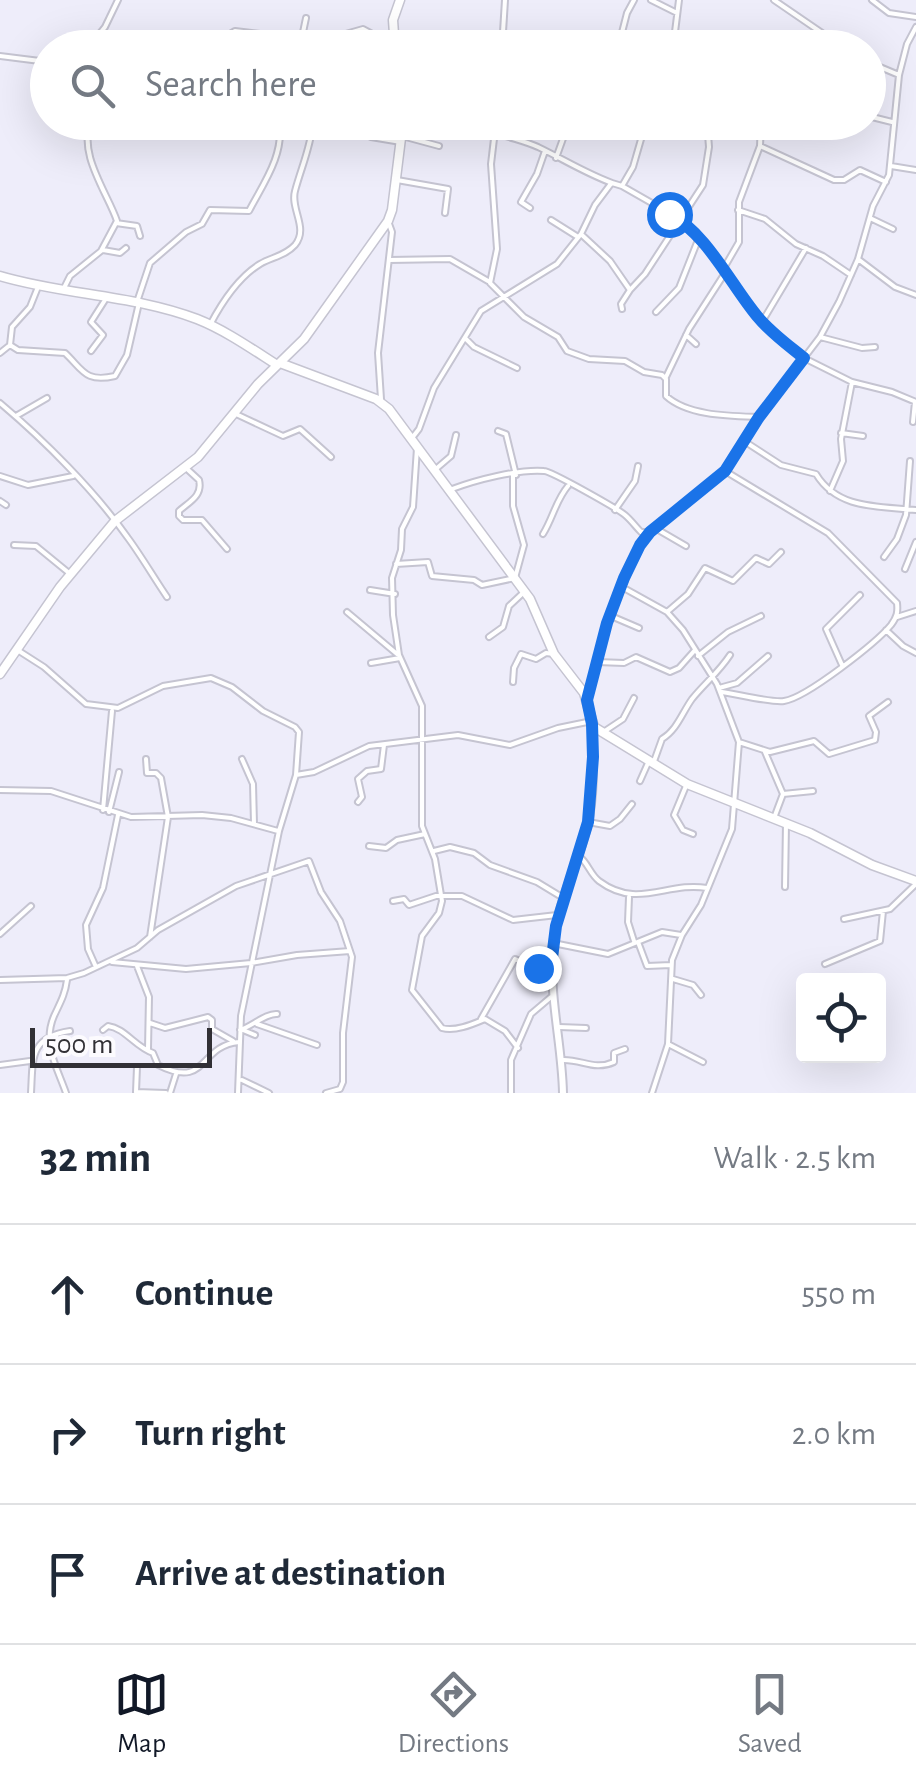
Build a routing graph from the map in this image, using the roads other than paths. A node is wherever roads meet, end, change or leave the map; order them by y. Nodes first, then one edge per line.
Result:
1 (118, 0) edge
2 (400, 0) edge
3 (506, 0) edge
4 (634, 0) edge
5 (651, 0) edge
6 (679, 0) edge
7 (774, 0) edge
8 (872, 0) edge
9 (676, 12) junction
10 (916, 17) edge
11 (306, 18) dead end
12 (916, 27) edge
13 (102, 30) edge
14 (303, 30) edge
15 (393, 30) edge
16 (504, 30) edge
17 (622, 30) edge
18 (674, 30) edge
19 (818, 30) edge
20 (913, 38) edge
21 (0, 56) edge
22 (30, 60) edge
23 (886, 70) edge
24 (899, 75) junction
25 (886, 120) edge
26 (892, 122) junction
27 (87, 140) edge
28 (280, 140) edge
29 (309, 140) edge
30 (402, 140) edge
31 (407, 140) edge
32 (493, 140) edge
33 (516, 140) edge
34 (562, 140) edge
35 (641, 140) edge
36 (708, 140) edge
37 (760, 140) edge
38 (439, 146) dead end
39 (760, 146) junction
40 (546, 151) junction
41 (556, 158) junction
42 (890, 166) junction
43 (916, 170) edge
44 (396, 180) junction
45 (886, 182) junction
46 (612, 183) junction
47 (622, 186) junction
48 (530, 208) dead end
49 (738, 210) junction
50 (445, 213) dead end
51 (870, 218) junction
52 (551, 220) dead end
53 (388, 221) junction
54 (680, 221) junction
55 (116, 223) junction
56 (892, 228) dead end
57 (140, 236) dead end
58 (580, 236) junction
59 (698, 240) junction
60 (126, 248) dead end
61 (806, 248) junction
62 (102, 250) junction
63 (858, 258) junction
64 (390, 260) junction
65 (724, 271) junction
66 (851, 275) junction
67 (0, 276) edge
68 (490, 282) junction
69 (38, 287) junction
70 (63, 290) junction
71 (630, 290) junction
72 (916, 294) edge
73 (504, 295) junction
74 (106, 297) junction
75 (138, 303) junction
76 (622, 309) dead end
77 (656, 312) dead end
78 (762, 322) junction
79 (210, 325) junction
80 (686, 336) junction
81 (820, 337) junction
82 (465, 338) junction
83 (696, 344) dead end
84 (10, 345) junction
85 (875, 348) dead end
86 (91, 350) dead end
87 (0, 353) edge
88 (804, 358) junction
89 (278, 364) junction
90 (517, 368) dead end
91 (666, 377) junction
92 (852, 382) junction
93 (916, 390) edge
94 (47, 398) dead end
95 (0, 402) edge
96 (915, 402) edge
97 (383, 404) junction
98 (236, 414) junction
99 (16, 416) junction
100 (759, 417) junction
101 (913, 422) dead end
102 (498, 431) dead end
103 (841, 434) junction
104 (456, 435) dead end
105 (863, 436) dead end
106 (744, 441) junction
107 (414, 443) junction
108 (331, 458) dead end
109 (910, 461) dead end
110 (638, 466) dead end
111 (186, 468) junction
112 (433, 470) junction
113 (725, 471) junction
114 (515, 475) junction
115 (74, 476) junction
116 (2, 479) edge
117 (569, 484) junction
118 (448, 490) junction
119 (830, 491) junction
120 (0, 501) edge
121 (6, 505) dead end
122 (905, 508) junction
123 (615, 510) junction
124 (916, 510) edge
125 (115, 522) junction
126 (653, 530) junction
127 (543, 534) dead end
128 (916, 542) edge
129 (14, 545) dead end
130 (686, 546) dead end
131 (228, 550) dead end
132 (781, 552) dead end
133 (884, 556) dead end
134 (396, 564) junction
135 (905, 569) dead end
136 (70, 574) junction
137 (515, 578) junction
138 (622, 587) junction
139 (370, 590) dead end
140 (525, 591) junction
141 (395, 594) junction
142 (860, 595) dead end
143 (167, 597) dead end
144 (916, 611) edge
145 (347, 612) dead end
146 (666, 612) junction
147 (610, 615) junction
148 (760, 616) dead end
149 (896, 617) junction
150 (639, 628) dead end
151 (886, 630) junction
152 (489, 637) dead end
153 (17, 649) junction
154 (696, 653) junction
155 (916, 653) edge
156 (554, 654) junction
157 (730, 655) dead end
158 (400, 656) junction
159 (768, 656) dead end
160 (597, 662) junction
161 (372, 663) dead end
162 (842, 665) junction
163 (2, 668) edge
164 (714, 679) junction
165 (513, 682) dead end
166 (720, 690) junction
167 (634, 698) dead end
168 (587, 700) junction
169 (888, 702) dead end
170 (112, 710) junction
171 (592, 722) junction
172 (602, 733) junction
173 (422, 740) junction
174 (740, 742) junction
175 (385, 744) junction
176 (764, 751) junction
177 (146, 759) dead end
178 (242, 759) dead end
179 (651, 762) junction
180 (119, 772) dead end
181 (296, 776) junction
182 (640, 781) dead end
183 (687, 784) junction
184 (0, 790) edge
185 (813, 791) dead end
186 (783, 794) junction
187 (733, 800) junction
188 (358, 802) dead end
189 (632, 804) dead end
190 (106, 811) junction
191 (118, 815) junction
192 (168, 816) junction
193 (774, 818) junction
194 (588, 822) junction
195 (786, 823) junction
196 (254, 824) junction
197 (279, 831) junction
198 (425, 834) junction
199 (693, 834) dead end
200 (369, 846) dead end
201 (432, 852) junction
202 (580, 856) junction
203 (269, 874) junction
204 (916, 883) edge
205 (785, 887) dead end
206 (709, 889) junction
207 (630, 894) junction
208 (441, 897) junction
209 (565, 899) junction
210 (393, 901) dead end
211 (32, 906) dead end
212 (883, 911) junction
213 (559, 916) junction
214 (844, 919) dead end
215 (0, 934) edge
216 (150, 936) junction
217 (682, 936) junction
218 (635, 941) junction
219 (553, 943) junction
220 (350, 951) junction
221 (107, 962) junction
222 (250, 964) junction
223 (825, 964) dead end
224 (671, 965) junction
225 (137, 966) junction
226 (96, 967) junction
227 (550, 974) junction
228 (67, 978) junction
229 (670, 978) junction
230 (0, 980) edge
231 (701, 995) dead end
232 (552, 996) junction
233 (277, 1014) dead end
234 (483, 1018) junction
235 (150, 1023) junction
236 (257, 1024) junction
237 (559, 1027) junction
238 (586, 1028) dead end
239 (103, 1030) dead end
240 (241, 1030) junction
241 (70, 1031) dead end
242 (255, 1035) dead end
243 (49, 1036) junction
244 (236, 1042) junction
245 (518, 1044) junction
246 (668, 1044) junction
247 (317, 1045) dead end
248 (625, 1049) dead end
249 (148, 1051) junction
250 (562, 1060) junction
251 (32, 1061) junction
252 (703, 1062) dead end
253 (0, 1065) edge
254 (137, 1067) dead end
255 (176, 1074) junction
256 (240, 1079) junction
257 (341, 1091) edge
258 (562, 1092) edge
259 (32, 1093) edge
260 (66, 1093) edge
261 (168, 1093) edge
262 (238, 1093) edge
263 (269, 1093) edge
264 (326, 1093) edge
265 (510, 1093) edge
266 (652, 1093) edge

1 - 13 street
2 - 15 main road
3 - 16 street
4 - 17 street
5 - 9 street
6 - 9 street
7 - 19 street
8 - 10 street
9 - 18 street
11 - 14 street
12 - 20 street
20 - 24 street
21 - 22 street
23 - 24 street
24 - 26 street
25 - 26 street
26 - 42 street
27 - 55 street
28 - 75 street
29 - 79 street
30 - 44 main road
31 - 38 street
32 - 68 street
33 - 40 street
34 - 41 street
35 - 47 street
36 - 54 street
37 - 39 street
39 - 45 street
39 - 49 street
40 - 41 street
40 - 48 street
41 - 46 street
42 - 43 street
42 - 45 street
44 - 50 street
44 - 53 main road
45 - 51 street
46 - 47 street
46 - 58 street
47 - 54 street
49 - 61 street
49 - 65 street
51 - 56 street
51 - 63 street
52 - 58 street
53 - 64 street
53 - 89 main road
54 - 59 street
54 - 71 street
55 - 57 street
55 - 62 street
58 - 71 street
58 - 73 street
59 - 65 street
59 - 77 street
60 - 62 street
61 - 66 street
61 - 78 street
62 - 70 street
63 - 66 street
63 - 72 street
64 - 68 street
64 - 97 street
65 - 78 street
65 - 80 street
66 - 81 street
67 - 69 main road
68 - 73 street
69 - 70 main road
69 - 84 street
70 - 74 main road
71 - 76 street
73 - 82 street
73 - 91 street
74 - 75 main road
74 - 86 street
75 - 79 main road
75 - 84 street
78 - 88 street
79 - 89 main road
80 - 83 street
80 - 91 street
81 - 85 street
81 - 88 street
82 - 90 street
82 - 107 street
84 - 87 street
88 - 92 street
88 - 100 street
89 - 97 main road
89 - 98 main road
91 - 100 street
92 - 96 street
92 - 103 street
93 - 96 street
94 - 99 street
95 - 99 street
96 - 101 street
97 - 107 main road
98 - 108 street
98 - 111 main road
99 - 115 street
100 - 106 street
102 - 114 street
103 - 105 street
103 - 119 street
104 - 112 street
106 - 113 street
106 - 119 street
107 - 112 main road
107 - 134 street
109 - 122 street
110 - 123 street
111 - 125 main road
111 - 131 street
112 - 118 main road
113 - 126 street
113 - 149 street
114 - 117 street
114 - 118 street
114 - 137 street
115 - 116 street
115 - 125 street
117 - 123 street
117 - 127 street
118 - 137 main road
119 - 122 street
120 - 121 street
122 - 124 street
122 - 133 street
123 - 126 street
125 - 136 main road
125 - 143 street
126 - 130 street
126 - 138 street
128 - 135 street
129 - 136 street
132 - 146 street
134 - 137 street
134 - 141 street
136 - 153 main road
137 - 140 main road
138 - 146 street
138 - 147 street
139 - 141 street
140 - 152 street
140 - 156 main road
141 - 158 street
142 - 162 street
144 - 149 street
145 - 158 street
146 - 154 street
147 - 150 street
147 - 160 street
148 - 154 street
149 - 151 street
151 - 155 street
151 - 162 street
153 - 163 main road
153 - 170 street
154 - 160 street
154 - 164 street
156 - 165 street
156 - 168 main road
157 - 164 street
158 - 161 street
158 - 173 street
159 - 166 street
160 - 168 street
162 - 166 street
164 - 166 street
164 - 179 street
166 - 174 street
167 - 172 street
168 - 171 main road
169 - 176 street
170 - 181 street
170 - 190 street
171 - 172 main road
171 - 173 street
171 - 194 street
172 - 179 main road
173 - 175 street
173 - 198 street
174 - 176 street
174 - 187 street
175 - 181 street
175 - 188 street
176 - 186 street
177 - 192 street
178 - 196 street
179 - 182 street
179 - 183 main road
180 - 190 street
181 - 197 street
183 - 187 main road
183 - 199 street
184 - 190 street
185 - 186 street
186 - 193 street
187 - 193 main road
187 - 206 street
189 - 194 street
190 - 191 street
191 - 192 street
191 - 226 street
192 - 196 street
192 - 216 street
193 - 195 main road
194 - 202 street
195 - 204 main road
195 - 205 street
196 - 197 street
197 - 203 street
198 - 200 street
198 - 201 street
201 - 208 street
201 - 209 street
202 - 207 street
202 - 209 street
203 - 216 street
203 - 220 street
203 - 222 street
204 - 212 street
206 - 207 street
206 - 217 street
207 - 218 street
208 - 210 street
208 - 213 street
208 - 234 street
209 - 213 street
211 - 215 street
212 - 214 street
212 - 223 street
213 - 219 street
216 - 221 street
217 - 218 street
217 - 224 street
218 - 219 street
218 - 224 street
219 - 227 street
220 - 222 street
220 - 257 street
221 - 225 street
221 - 226 street
222 - 225 street
222 - 240 street
224 - 229 street
225 - 235 street
226 - 228 street
227 - 232 street
227 - 234 street
228 - 230 street
228 - 243 street
229 - 231 street
229 - 246 street
232 - 237 street
232 - 245 street
233 - 236 street
234 - 245 street
235 - 244 street
235 - 249 street
236 - 240 street
236 - 247 street
237 - 238 street
237 - 250 street
239 - 249 street
240 - 242 street
240 - 244 street
241 - 243 street
243 - 251 street
243 - 260 street
244 - 255 street
244 - 256 street
245 - 265 street
246 - 252 street
246 - 266 street
248 - 250 street
249 - 255 street
250 - 258 street
251 - 253 street
251 - 259 street
254 - 261 street
255 - 261 street
256 - 262 street
256 - 263 street
257 - 264 street

